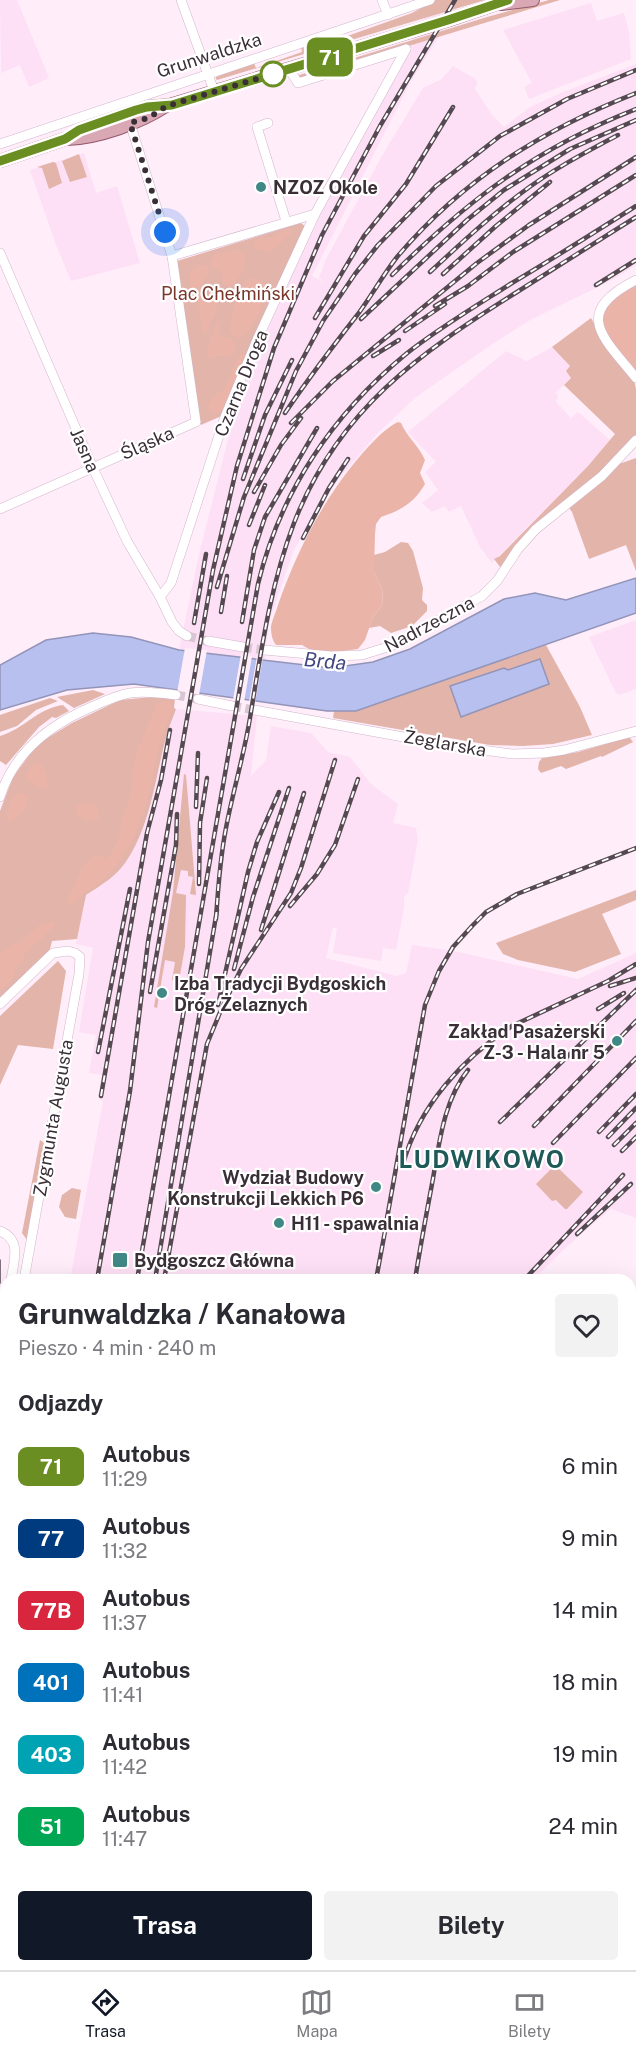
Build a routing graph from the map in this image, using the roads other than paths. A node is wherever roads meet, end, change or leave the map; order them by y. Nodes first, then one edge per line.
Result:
1 (182, 0) edge
2 (382, 0) edge
3 (430, 0) edge
4 (533, 0) edge
5 (504, 2) edge
6 (388, 15) junction
7 (289, 69) junction
8 (208, 75) junction
9 (213, 91) junction
10 (167, 106) junction
11 (130, 123) junction
12 (268, 123) dead end
13 (65, 139) junction
14 (0, 144) edge
15 (0, 161) edge
16 (315, 214) junction
17 (286, 221) junction
18 (0, 253) edge
19 (172, 256) junction
20 (636, 280) edge
21 (636, 378) edge
22 (636, 440) edge
23 (93, 468) junction
24 (0, 509) edge
25 (160, 597) junction
26 (187, 636) tunnel mouth
27 (208, 641) tunnel mouth
28 (243, 647) tunnel mouth
29 (264, 650) tunnel mouth
30 (176, 695) tunnel mouth
31 (198, 699) tunnel mouth
32 (232, 706) tunnel mouth
33 (254, 710) tunnel mouth
34 (636, 731) edge
35 (0, 798) edge
36 (0, 1004) edge
37 (0, 1231) edge
38 (12, 1274) edge
39 (25, 1274) edge

1 - 8 street
2 - 6 street
3 - 6 street, Grunwaldzka
4 - 5 main road, Grunwaldzka
5 - 7 main road, Grunwaldzka
6 - 8 street, Grunwaldzka
7 - 9 main road, Grunwaldzka
7 - 16 street, Czarna Droga
8 - 9 street
8 - 14 street, Grunwaldzka
9 - 10 main road, Grunwaldzka
10 - 11 main road, Grunwaldzka
10 - 13 main road, Grunwaldzka
11 - 13 main road, Grunwaldzka
11 - 19 street
12 - 17 street
13 - 15 main road, Grunwaldzka
16 - 17 street
16 - 25 street, Czarna Droga
17 - 19 street
18 - 23 street, Jasna
19 - 23 street, Śląska
20 - 21 street
22 - 29 street, Nadrzeczna
23 - 24 street, Śląska
23 - 25 street, Jasna
25 - 26 street, Jasna
27 - 28 street
30 - 35 street
31 - 32 street
33 - 34 street, Żeglarska
36 - 39 street, Zygmunta Augusta
37 - 38 street

